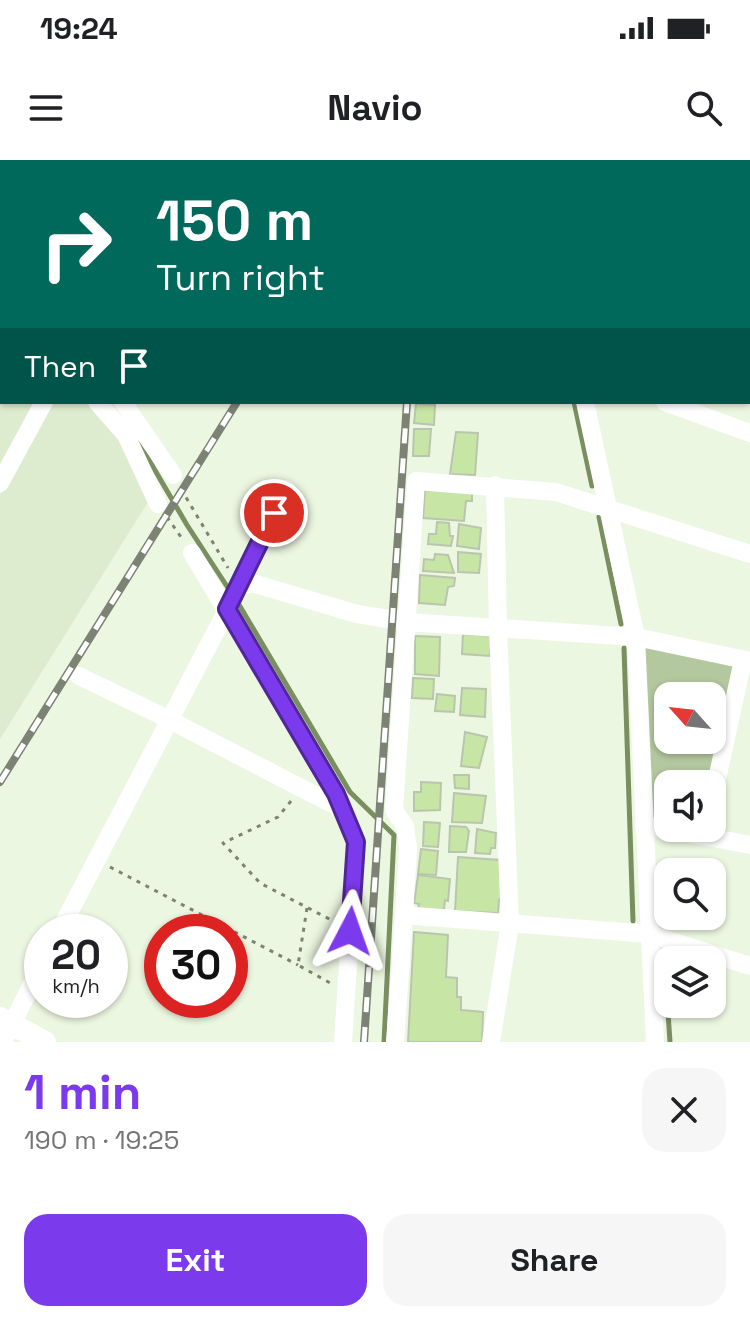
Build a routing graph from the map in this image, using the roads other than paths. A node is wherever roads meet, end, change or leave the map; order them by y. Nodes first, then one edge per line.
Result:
1 (43, 404) edge
2 (99, 404) edge
3 (124, 404) edge
4 (585, 404) edge
5 (670, 404) edge
6 (750, 433) edge
7 (173, 475) road end
8 (0, 483) edge
9 (495, 485) junction
10 (286, 489) dead end
11 (158, 504) road end
12 (608, 509) junction
13 (192, 553) road end
14 (750, 554) edge
15 (238, 587) junction
16 (227, 608) junction
17 (407, 622) junction
18 (498, 629) junction
19 (636, 637) junction
20 (747, 661) edge
21 (79, 676) dead end
22 (168, 720) junction
23 (720, 770) edge
24 (342, 809) junction
25 (644, 825) junction
26 (654, 826) edge
27 (726, 838) edge
28 (750, 845) edge
29 (68, 914) edge
30 (404, 915) junction
31 (510, 924) junction
32 (649, 934) junction
33 (750, 966) edge
34 (24, 995) edge
35 (5, 1028) edge
36 (45, 1042) edge
37 (343, 1042) edge
38 (395, 1042) edge
39 (491, 1042) edge
40 (655, 1042) edge

1 - 8 street
2 - 11 street
3 - 7 street
4 - 12 street
5 - 6 street
9 - 12 street
9 - 17 street
9 - 18 street
10 - 15 street
12 - 14 street
12 - 19 street
13 - 16 street
15 - 16 street
15 - 17 street
16 - 22 street
16 - 24 street
17 - 18 street
17 - 30 street
18 - 19 street
18 - 31 street
19 - 20 street
19 - 25 street
20 - 23 street
21 - 22 street
22 - 24 street
22 - 29 street
24 - 37 street
25 - 26 street
25 - 32 street
27 - 28 street
30 - 31 street
30 - 38 street
31 - 32 street
31 - 39 street
32 - 33 street
32 - 40 street
34 - 35 street
35 - 36 main road

